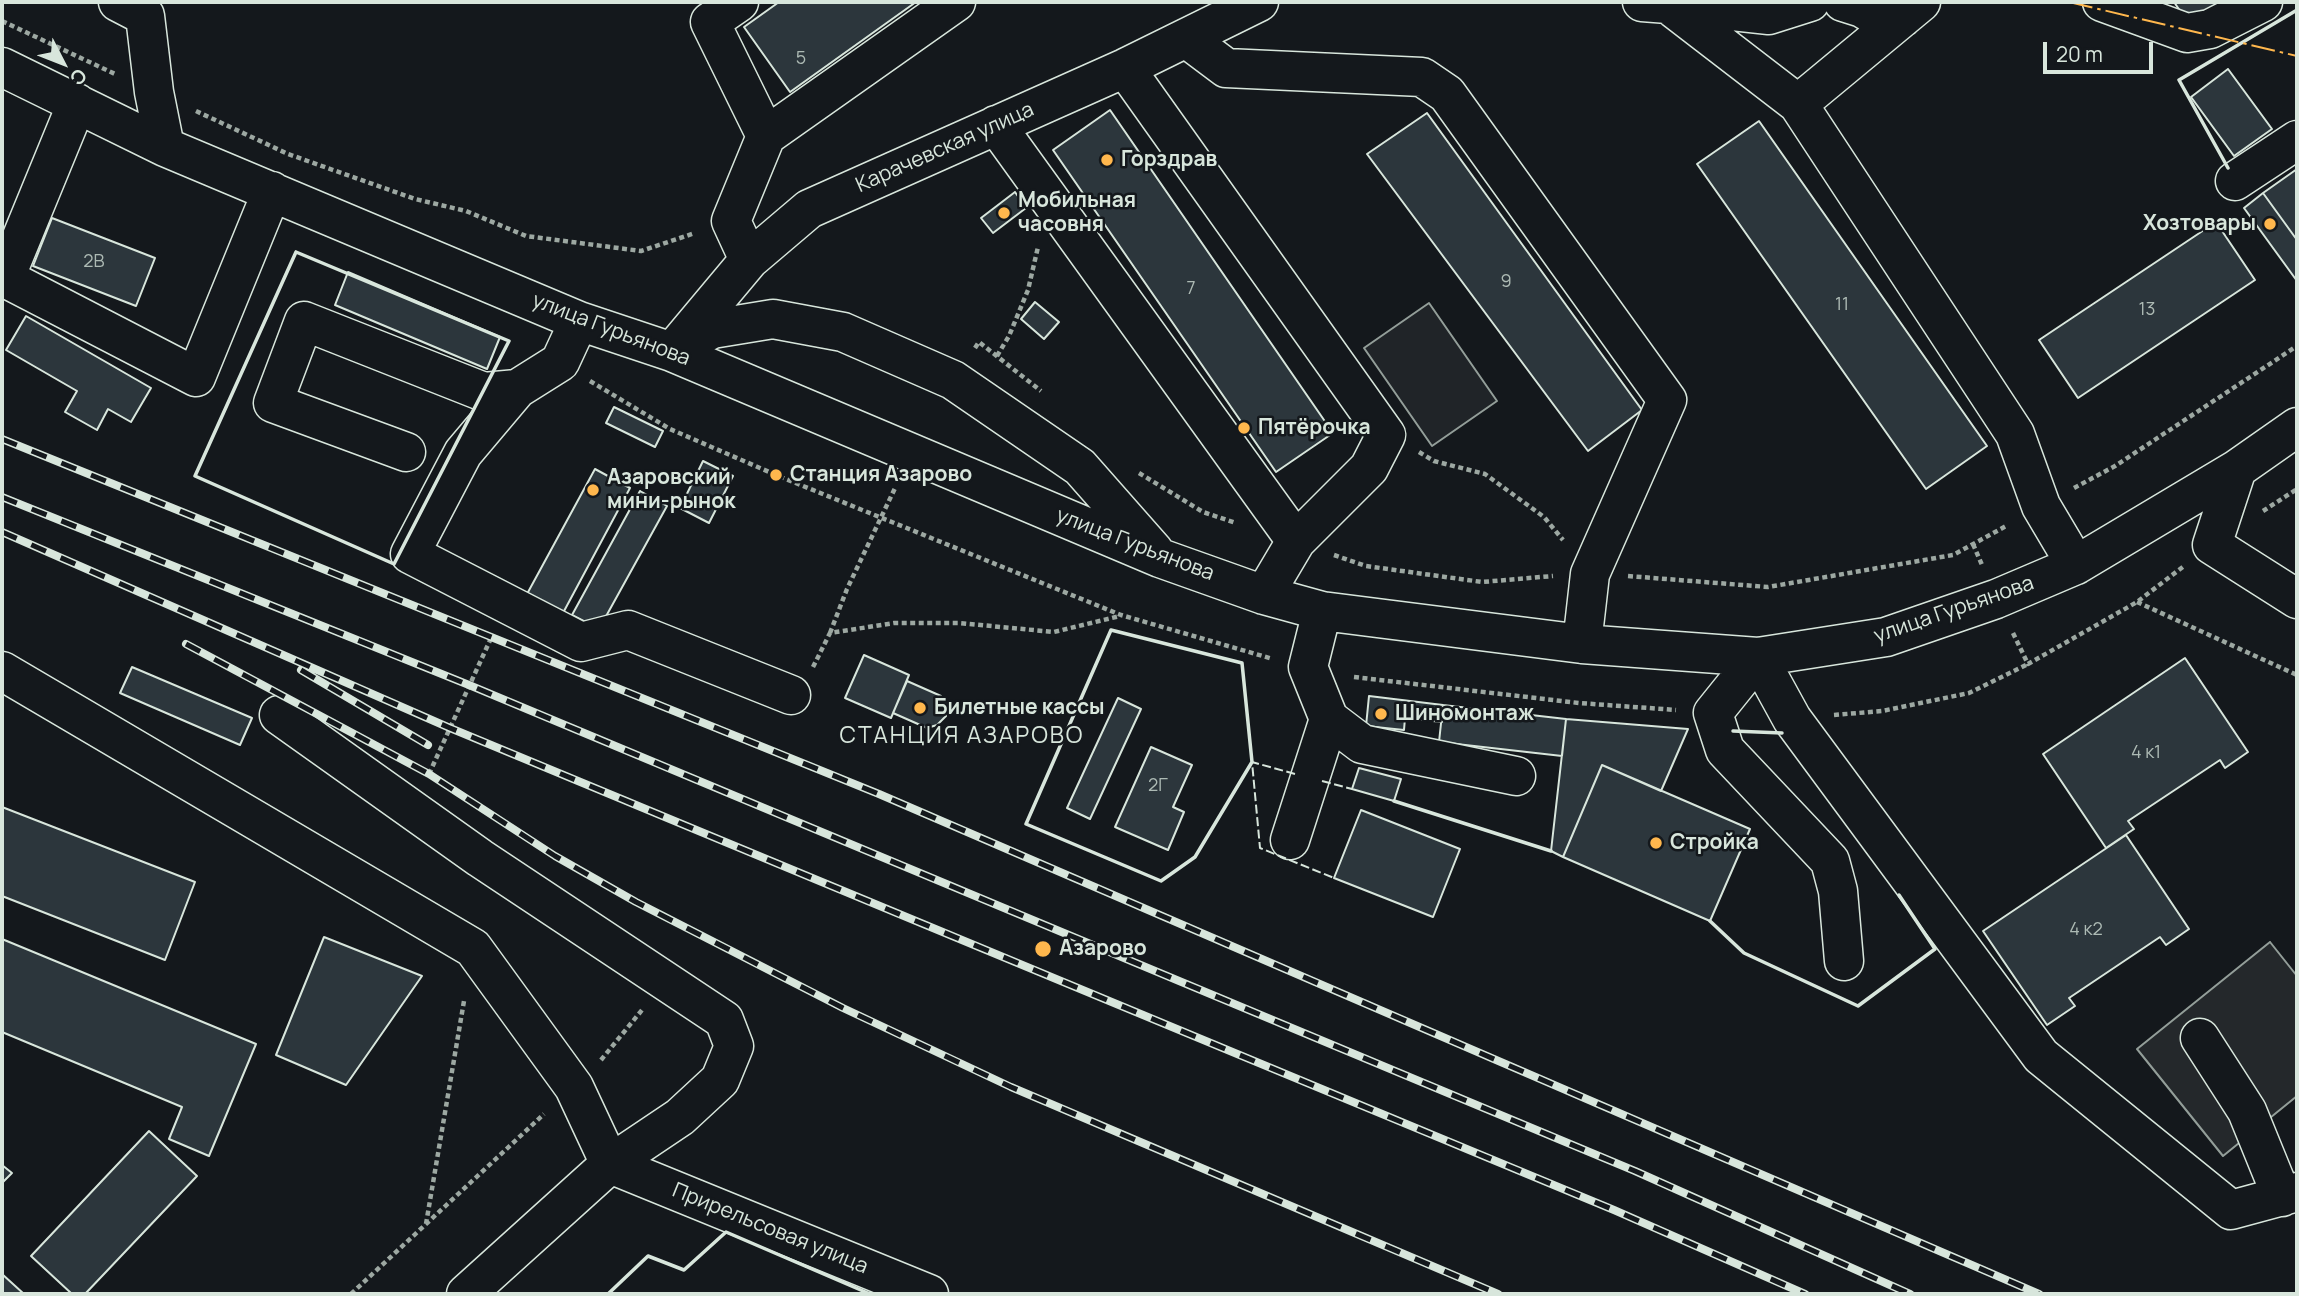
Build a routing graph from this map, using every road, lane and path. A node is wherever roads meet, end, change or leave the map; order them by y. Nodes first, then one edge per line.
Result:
1 (739, 2) edge
2 (956, 2) edge
3 (1259, 2) edge
4 (1810, 2) edge
5 (1843, 2) edge
6 (2102, 2) edge
7 (2263, 2) edge
8 (1655, 3) edge
9 (135, 6) edge
10 (1911, 10) edge
11 (2, 21) edge
12 (1186, 38) junction
13 (2, 67) edge
14 (1125, 68) junction
15 (154, 92) junction
16 (77, 103) junction
17 (1798, 104) junction
18 (996, 125) junction
19 (766, 136) junction
20 (2297, 140) edge
21 (165, 147) junction
22 (2235, 181) dead end
23 (272, 191) junction
24 (1048, 198) junction
25 (731, 221) junction
26 (749, 260) junction
27 (579, 321) junction
28 (2297, 346) edge
29 (672, 352) junction
30 (997, 356) junction
31 (953, 380) junction
32 (517, 389) junction
33 (1047, 396) dead end
34 (2297, 427) edge
35 (1386, 435) junction
36 (406, 452) dead end
37 (911, 455) junction
38 (1131, 466) dead end
39 (2237, 469) junction
40 (2041, 506) junction
41 (1242, 524) dead end
42 (1296, 541) junction
43 (1160, 558) junction
44 (2077, 565) junction
45 (1590, 573) junction
46 (1264, 595) junction
47 (2297, 599) edge
48 (2137, 602) dead end
49 (510, 605) junction
50 (1322, 611) junction
51 (1121, 615) dead end
52 (830, 634) junction
53 (1582, 644) junction
54 (1758, 657) junction
55 (2, 671) edge
56 (2297, 676) edge
57 (791, 695) joint
58 (279, 715) dead end
59 (1329, 719) junction
60 (1517, 776) dead end
61 (417, 811) junction
62 (1290, 840) dead end
63 (473, 948) junction
64 (1844, 961) dead end
65 (642, 1013) dead end
66 (2200, 1038) dead end
67 (573, 1087) junction
68 (610, 1164) junction
69 (2289, 1195) edge
70 (426, 1224) junction
71 (351, 1294) edge
72 (466, 1294) edge
73 (929, 1294) edge

1 - 19 street
2 - 19 street
3 - 12 street, Карачевская улица
4 - 8 street
5 - 10 street
6 - 7 street
8 - 17 street
9 - 15 street
10 - 17 street
11 - 15 path
12 - 14 street, Карачевская улица
12 - 45 street
13 - 16 street, улица Гурьянова
14 - 18 street, Карачевская улица
14 - 35 street
15 - 21 street
15 - 25 path
16 - 21 street, улица Гурьянова
16 - 23 street
17 - 40 street
18 - 24 street
18 - 26 street, Карачевская улица
19 - 25 street
20 - 22 street
21 - 23 street, улица Гурьянова
23 - 27 street, улица Гурьянова
24 - 30 path
24 - 42 street
25 - 26 street
26 - 29 street, Карачевская улица
27 - 29 street, улица Гурьянова
27 - 32 street
28 - 40 path
29 - 31 street
29 - 37 street, улица Гурьянова
30 - 31 path
30 - 33 path
31 - 43 street
32 - 36 street
32 - 49 street
34 - 39 street, улица Гурьянова
35 - 42 street
35 - 45 path
37 - 43 street, улица Гурьянова
37 - 52 path
38 - 41 path
39 - 44 street, улица Гурьянова
39 - 47 street
40 - 44 street
40 - 45 path
42 - 45 path
42 - 46 street
43 - 46 street, улица Гурьянова
44 - 54 street, улица Гурьянова
45 - 53 street
46 - 50 street, улица Гурьянова
48 - 56 path
49 - 57 street
49 - 61 path
50 - 53 street, улица Гурьянова
50 - 59 street
51 - 52 path
52 - 57 path
53 - 54 street, улица Гурьянова
54 - 64 street
54 - 69 street
55 - 63 street
58 - 61 street
59 - 60 street
59 - 62 street
61 - 68 street
63 - 67 street
63 - 70 path
65 - 67 path
66 - 69 street
67 - 68 street
67 - 70 path
68 - 72 street
68 - 73 street, Прирельсовая улица
70 - 71 path

